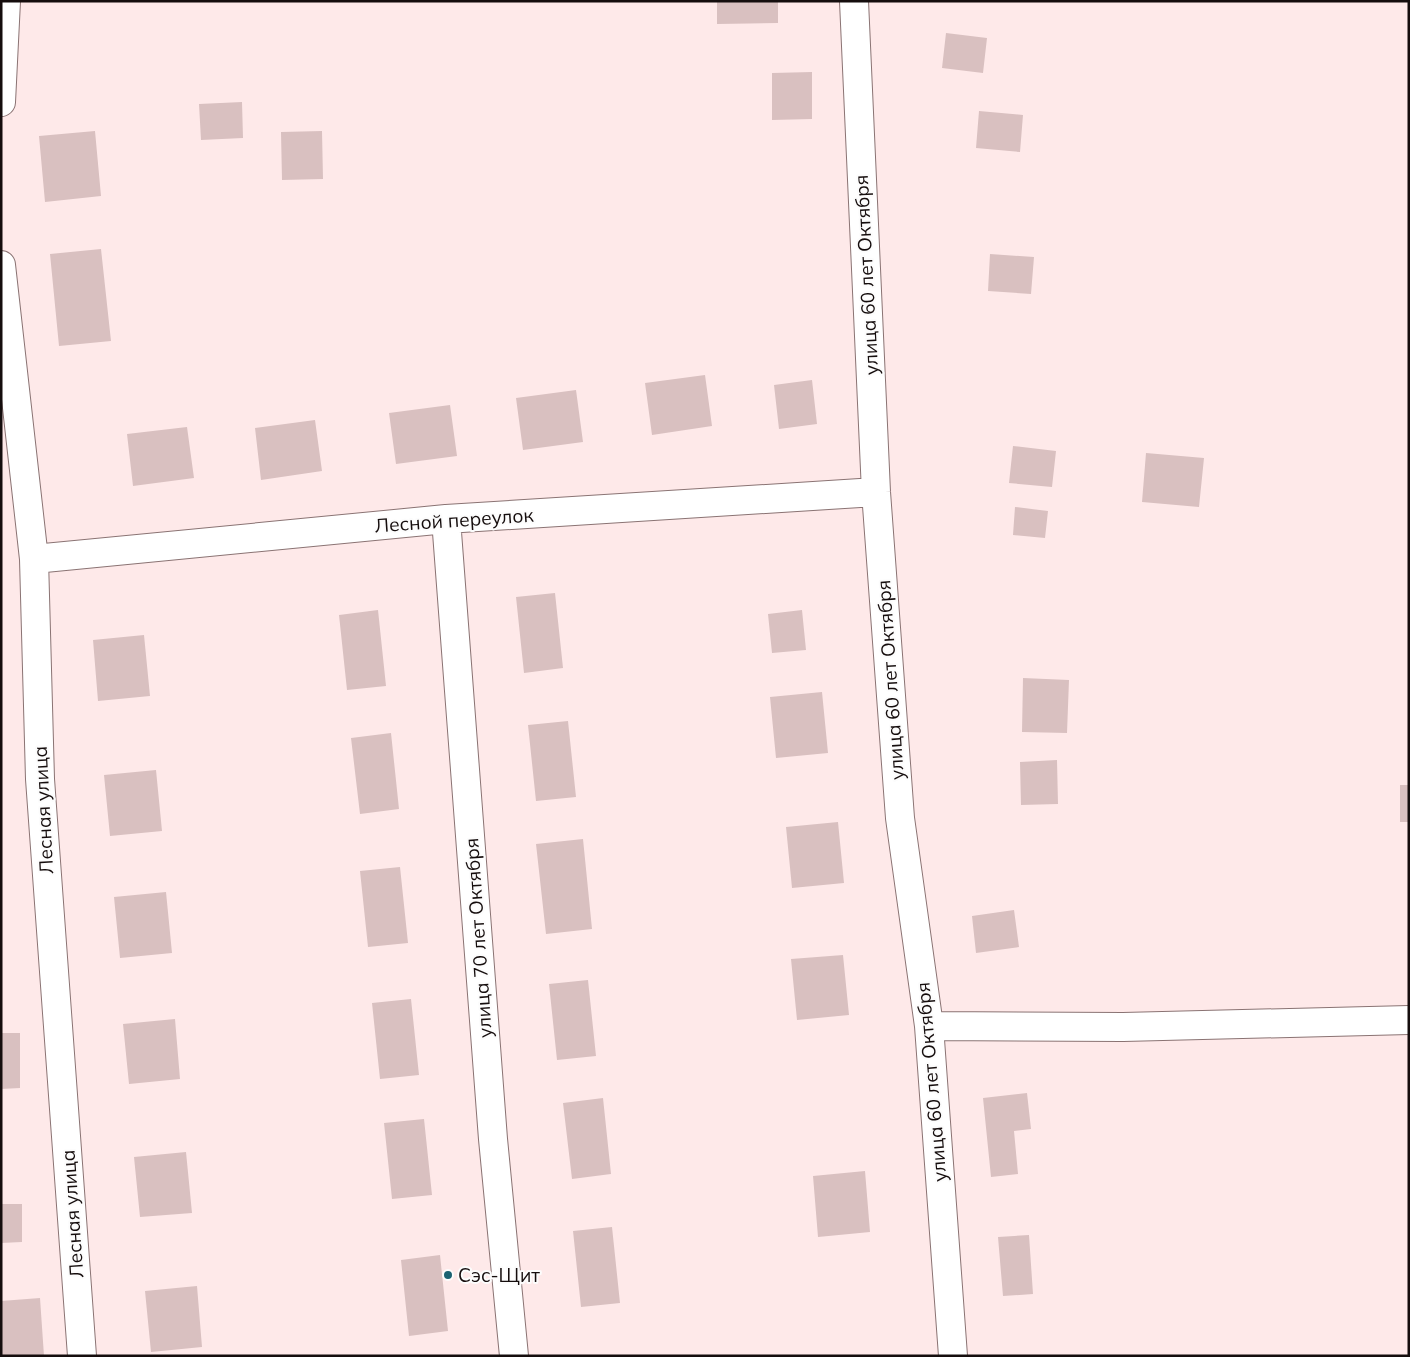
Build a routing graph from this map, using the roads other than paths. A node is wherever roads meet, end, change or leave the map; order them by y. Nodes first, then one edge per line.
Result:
1 (6, 1) edge
2 (854, 1) edge
3 (1, 102) edge
4 (1, 265) edge
5 (876, 492) junction
6 (446, 519) junction
7 (34, 559) junction
8 (1409, 1020) edge
9 (929, 1026) junction
10 (82, 1356) edge
11 (514, 1356) edge
12 (953, 1356) edge

1 - 3 street
2 - 5 street, улица 60 лет Октября
4 - 7 street, Лесная улица
5 - 6 street, Лесной переулок
5 - 9 street, улица 60 лет Октября
6 - 7 street, Лесной переулок
6 - 11 street, улица 70 лет Октября
7 - 10 street, Лесная улица
8 - 9 street
9 - 12 street, улица 60 лет Октября

